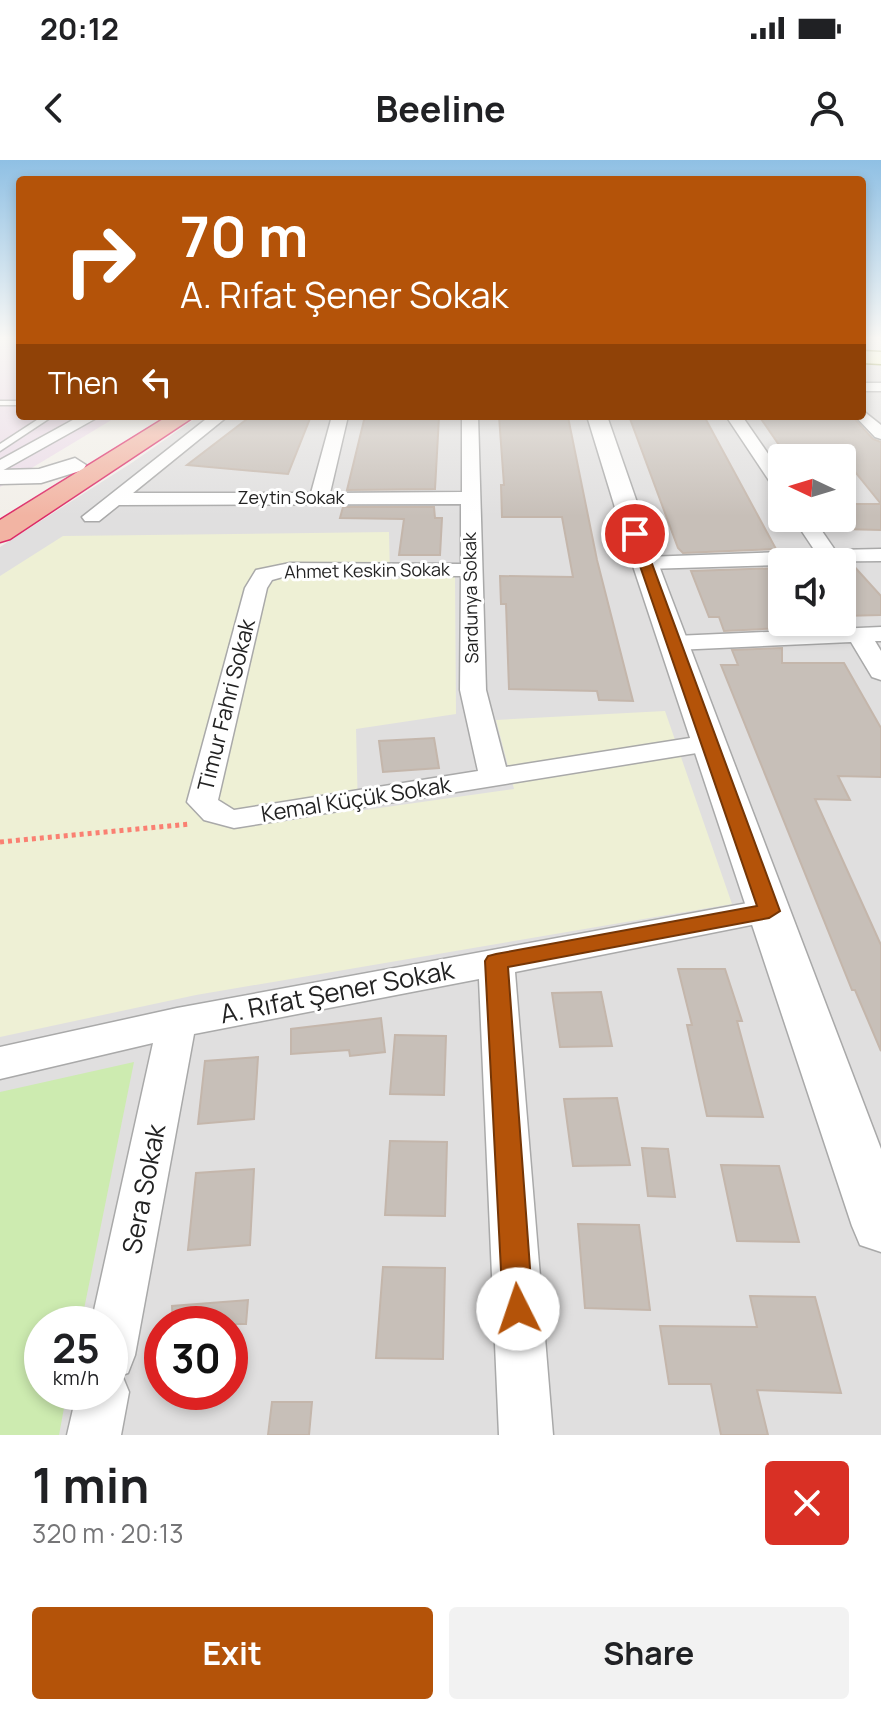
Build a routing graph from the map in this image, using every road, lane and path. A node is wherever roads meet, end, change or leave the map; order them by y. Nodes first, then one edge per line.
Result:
1 (866, 419) edge
2 (43, 420) edge
3 (87, 420) edge
4 (148, 420) edge
5 (178, 420) edge
6 (215, 420) edge
7 (339, 420) edge
8 (470, 420) edge
9 (598, 420) edge
10 (737, 420) edge
11 (881, 434) edge
12 (0, 448) edge
13 (768, 466) edge
14 (10, 479) edge
15 (319, 498) junction
16 (469, 498) junction
17 (113, 499) junction
18 (0, 510) edge
19 (92, 517) dead end
20 (0, 533) edge
21 (856, 555) edge
22 (881, 555) edge
23 (768, 558) edge
24 (645, 563) junction
25 (470, 570) junction
26 (264, 575) joint
27 (870, 635) edge
28 (675, 643) junction
29 (881, 672) edge
30 (709, 743) junction
31 (494, 777) junction
32 (234, 819) junction
33 (0, 842) edge
34 (769, 911) junction
35 (496, 961) junction
36 (177, 1023) junction
37 (0, 1063) edge
38 (881, 1226) edge
39 (120, 1306) edge
40 (99, 1410) edge
41 (94, 1435) edge
42 (526, 1435) edge

1 - 11 street
2 - 12 lane
3 - 14 street
4 - 14 highway
5 - 20 highway
6 - 17 street
7 - 15 street
8 - 16 street, Sardunya Sokak
9 - 24 street
10 - 13 street
14 - 18 highway
15 - 16 street, Zeytin Sokak
15 - 17 street, Zeytin Sokak
16 - 25 street, Sardunya Sokak
17 - 19 street
21 - 22 street
23 - 24 street
24 - 28 street
25 - 26 street, Ahmet Keskin Sokak
25 - 31 street, Sardunya Sokak
26 - 32 street, Timur Fahri Sokak
27 - 28 street
27 - 29 street
28 - 30 street
30 - 31 street, Kemal Küçük Sokak
30 - 34 street
31 - 32 street, Kemal Küçük Sokak
32 - 33 path, Kemal Küçük Sokak
34 - 35 street, A. Rıfat Şener Sokak
34 - 38 street
35 - 36 street, A. Rıfat Şener Sokak
35 - 42 street
36 - 37 street, A. Rıfat Şener Sokak
36 - 39 street, Sera Sokak
40 - 41 street

